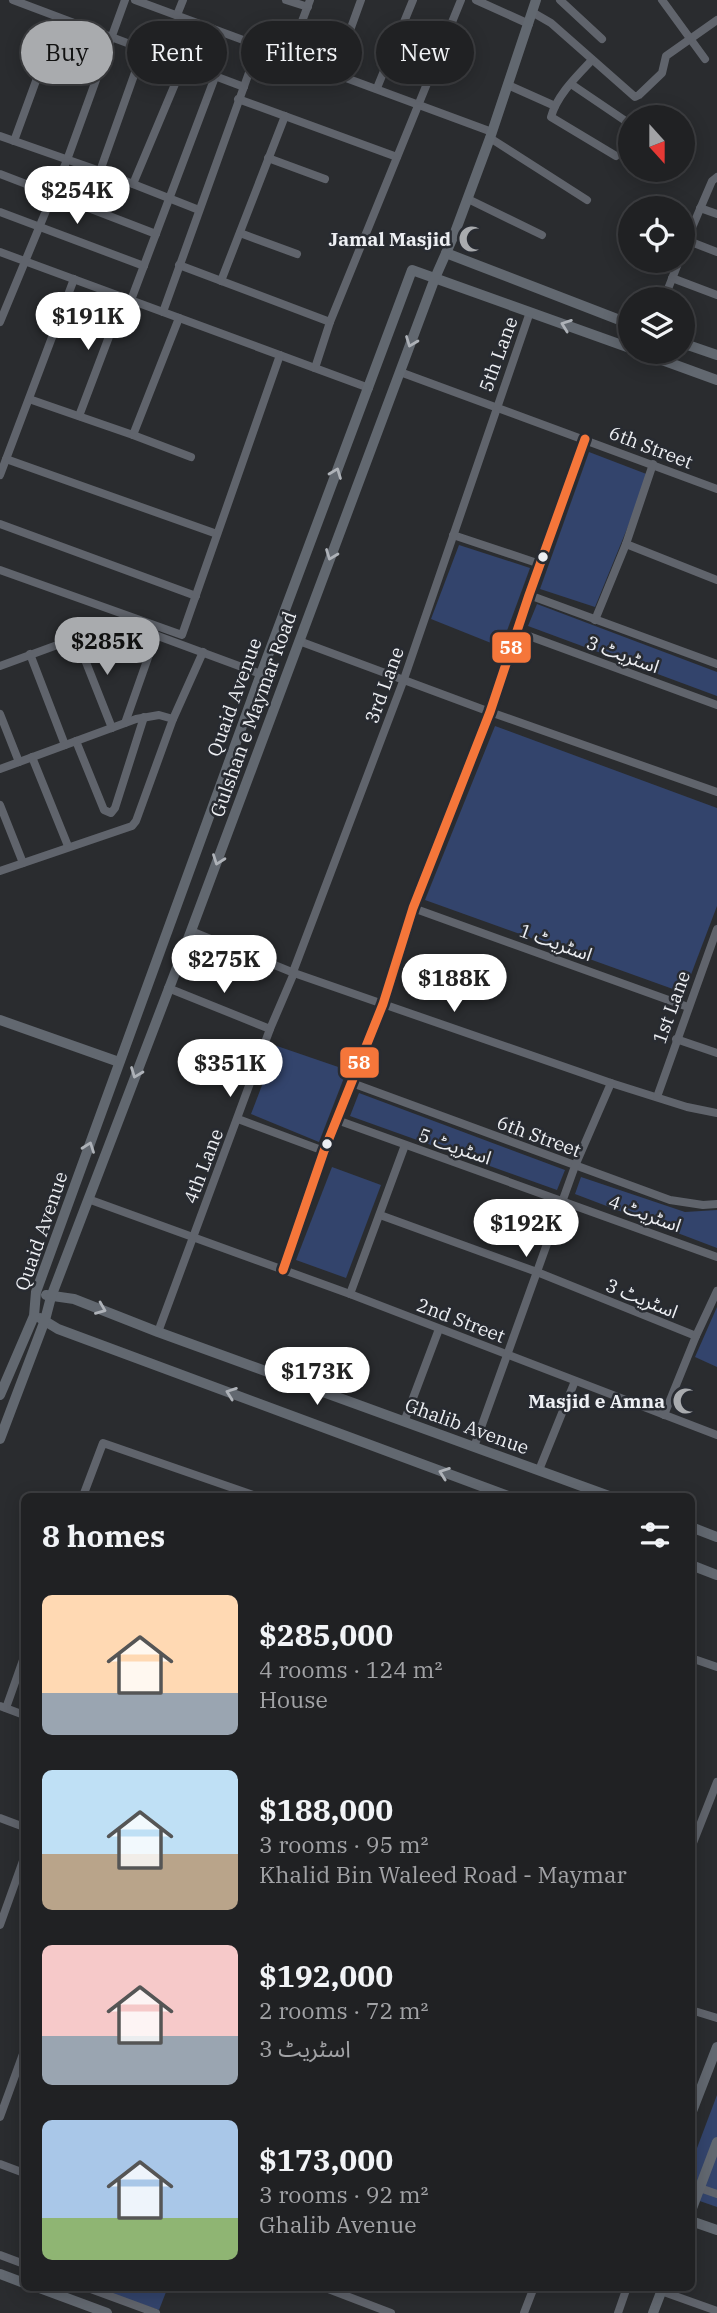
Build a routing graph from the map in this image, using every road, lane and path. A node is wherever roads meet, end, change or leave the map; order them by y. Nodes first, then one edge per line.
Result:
1 (13, 0) edge
2 (125, 0) edge
3 (135, 0) edge
4 (183, 0) edge
5 (286, 0) edge
6 (361, 0) edge
7 (412, 0) edge
8 (461, 0) edge
9 (477, 0) edge
10 (536, 0) edge
11 (559, 0) edge
12 (662, 0) edge
13 (309, 4) edge
14 (177, 15) junction
15 (59, 18) junction
16 (531, 18) junction
17 (717, 20) edge
18 (67, 21) edge
19 (302, 21) edge
20 (353, 21) edge
21 (113, 30) edge
22 (241, 38) edge
23 (602, 39) dead end
24 (691, 39) junction
25 (592, 60) junction
26 (705, 60) dead end
27 (227, 81) edge
28 (362, 82) edge
29 (94, 84) edge
30 (131, 84) edge
31 (175, 84) edge
32 (212, 84) edge
33 (245, 84) edge
34 (571, 84) junction
35 (508, 85) junction
36 (244, 87) junction
37 (377, 88) junction
38 (238, 99) junction
39 (418, 103) junction
40 (555, 106) junction
41 (285, 116) junction
42 (618, 116) edge
43 (491, 135) junction
44 (0, 136) edge
45 (14, 141) junction
46 (616, 156) dead end
47 (397, 157) junction
48 (268, 158) junction
49 (67, 160) junction
50 (100, 171) junction
51 (0, 174) edge
52 (717, 177) edge
53 (325, 179) dead end
54 (133, 184) junction
55 (52, 194) junction
56 (169, 199) junction
57 (468, 199) junction
58 (587, 200) dead end
59 (700, 208) junction
60 (199, 210) junction
61 (0, 212) edge
62 (717, 214) edge
63 (695, 219) edge
64 (39, 227) junction
65 (240, 233) junction
66 (156, 234) junction
67 (542, 235) dead end
68 (695, 243) edge
69 (0, 252) edge
70 (717, 252) edge
71 (446, 253) junction
72 (297, 254) dead end
73 (25, 261) junction
74 (179, 265) junction
75 (144, 266) junction
76 (674, 273) edge
77 (435, 278) junction
78 (672, 278) junction
79 (74, 279) junction
80 (221, 281) junction
81 (669, 287) edge
82 (717, 295) edge
83 (128, 299) junction
84 (4, 303) edge
85 (163, 312) junction
86 (530, 312) junction
87 (179, 318) junction
88 (618, 319) edge
89 (0, 322) edge
90 (330, 322) junction
91 (618, 344) edge
92 (695, 347) edge
93 (280, 355) junction
94 (717, 355) edge
95 (673, 364) edge
96 (315, 368) junction
97 (400, 372) junction
98 (717, 380) edge
99 (369, 388) junction
100 (29, 400) junction
101 (495, 406) junction
102 (79, 416) junction
103 (133, 435) junction
104 (585, 439) junction
105 (191, 457) dead end
106 (6, 459) junction
107 (653, 464) junction
108 (0, 475) edge
109 (717, 489) edge
110 (0, 524) edge
111 (217, 534) junction
112 (453, 535) junction
113 (626, 544) junction
114 (540, 564) junction
115 (0, 570) edge
116 (717, 580) edge
117 (529, 594) junction
118 (196, 596) junction
119 (595, 620) junction
120 (518, 632) junction
121 (156, 635) junction
122 (76, 637) junction
123 (299, 640) junction
124 (202, 652) junction
125 (30, 654) junction
126 (717, 664) edge
127 (0, 666) edge
128 (261, 674) junction
129 (404, 679) junction
130 (717, 705) edge
131 (490, 712) junction
132 (0, 714) edge
133 (144, 717) junction
134 (173, 719) junction
135 (125, 723) junction
136 (112, 728) junction
137 (76, 741) junction
138 (65, 745) junction
139 (32, 757) junction
140 (19, 762) junction
141 (0, 769) edge
142 (716, 790) edge
143 (0, 805) edge
144 (68, 846) junction
145 (23, 863) junction
146 (0, 871) edge
147 (413, 908) junction
148 (717, 929) edge
149 (191, 931) junction
150 (294, 973) junction
151 (168, 988) junction
152 (383, 1004) junction
153 (688, 1007) junction
154 (0, 1020) edge
155 (270, 1029) junction
156 (676, 1039) junction
157 (717, 1052) edge
158 (119, 1062) junction
159 (352, 1083) junction
160 (611, 1083) junction
161 (657, 1097) junction
162 (717, 1113) edge
163 (238, 1119) junction
164 (337, 1120) junction
165 (405, 1145) junction
166 (324, 1152) junction
167 (575, 1166) junction
168 (88, 1199) junction
169 (562, 1199) junction
170 (717, 1204) edge
171 (380, 1215) junction
172 (194, 1237) junction
173 (717, 1256) edge
174 (283, 1270) junction
175 (537, 1272) junction
176 (717, 1291) edge
177 (36, 1292) junction
178 (350, 1294) junction
179 (51, 1297) junction
180 (39, 1318) junction
181 (439, 1329) junction
182 (158, 1332) junction
183 (695, 1336) junction
184 (507, 1354) junction
185 (575, 1381) junction
186 (0, 1395) edge
187 (664, 1415) junction
188 (404, 1422) junction
189 (717, 1435) edge
190 (0, 1439) edge
191 (474, 1447) junction
192 (539, 1470) junction
193 (84, 1493) edge
194 (247, 1493) edge
195 (501, 1493) edge
196 (600, 1493) edge
197 (695, 1529) edge
198 (717, 1537) edge
199 (695, 1567) edge
200 (717, 1575) edge
201 (695, 1659) edge
202 (21, 1664) edge
203 (717, 1667) edge
204 (3, 1707) edge
205 (21, 1714) edge
206 (717, 1783) edge
207 (0, 1818) edge
208 (21, 1826) edge
209 (695, 1838) edge
210 (21, 1866) edge
211 (0, 1925) edge
212 (695, 2011) edge
213 (717, 2018) edge
214 (717, 2047) edge
215 (21, 2059) edge
216 (695, 2105) edge
217 (0, 2117) edge
218 (717, 2142) edge
219 (0, 2164) edge
220 (21, 2172) edge
221 (696, 2186) edge
222 (717, 2194) edge
223 (695, 2222) edge
224 (717, 2230) edge
225 (0, 2255) edge
226 (21, 2263) edge
227 (0, 2274) edge
228 (21, 2282) edge
229 (48, 2291) edge
230 (98, 2291) edge
231 (333, 2291) edge
232 (530, 2291) edge
233 (626, 2291) edge
234 (661, 2291) edge
235 (667, 2291) edge
236 (717, 2311) edge
237 (107, 2313) edge
238 (156, 2313) edge
239 (391, 2313) edge
240 (524, 2313) edge
241 (618, 2313) edge
242 (653, 2313) edge

1 - 15 street
2 - 21 street
3 - 14 street
4 - 14 street
5 - 13 street
6 - 20 street
7 - 37 street
8 - 39 street
9 - 16 street
10 - 16 main road, Gulshan e Maymar Road
11 - 23 street
12 - 24 street
13 - 19 street
14 - 22 street
15 - 18 street
15 - 45 street
16 - 25 street
16 - 35 main road, Gulshan e Maymar Road
17 - 24 street
24 - 25 street
24 - 26 street
25 - 34 street
27 - 36 street
28 - 37 street
29 - 49 street
30 - 50 street
31 - 54 street
32 - 56 street
33 - 36 street
34 - 40 street
34 - 42 street
35 - 40 street
35 - 43 main road, Gulshan e Maymar Road
36 - 38 street
37 - 39 street
38 - 41 street
38 - 60 street
39 - 43 street
39 - 47 street
40 - 46 street
41 - 47 street
41 - 48 street
43 - 57 main road, Gulshan e Maymar Road
43 - 58 street
44 - 45 street
45 - 49 street
47 - 90 street
48 - 53 street
48 - 65 street
49 - 50 street
49 - 55 street
50 - 54 street
51 - 55 street
52 - 59 street
54 - 56 street
55 - 64 street
55 - 66 street
56 - 60 street
56 - 66 street
57 - 67 street
57 - 71 main road, Gulshan e Maymar Road
59 - 62 street
59 - 63 street
60 - 74 street
61 - 64 street
64 - 73 street
64 - 75 street
65 - 72 street
65 - 80 street
66 - 75 street
68 - 70 street
69 - 73 street
71 - 77 main road, Gulshan e Maymar Road
71 - 88 main road
73 - 79 street
73 - 84 street
74 - 80 street
74 - 85 street
75 - 83 street
76 - 78 street
77 - 86 main road, Quaid Avenue
77 -> 97 main road, Gulshan e Maymar Road
77 - 99 main road, Quaid Avenue
78 - 81 street
78 - 82 street
79 - 83 street
79 - 100 street
80 - 90 street
83 - 85 street
83 - 102 street
84 - 89 street
85 - 87 street
91 -> 86 main road, Quaid Avenue
86 - 101 street, 5th Lane
87 - 93 street
87 - 103 street
90 - 96 street
92 - 94 main road
93 - 96 street
93 - 111 street
95 - 98 main road
96 - 99 street
97 - 101 street, 6th Street
97 -> 123 main road, Gulshan e Maymar Road
128 -> 99 main road, Quaid Avenue
100 - 102 street
100 - 106 street
101 - 104 street, 6th Street
101 - 112 street, 3rd Lane
102 - 103 street
103 - 105 street
104 - 107 street, 6th Street
104 - 114 street
106 - 108 street
106 - 111 street
107 - 109 street, 6th Street
107 - 113 street
110 - 118 street
111 - 118 street
112 - 114 street
112 - 129 street, 3rd Lane
113 - 116 street
113 - 119 street
114 - 117 street
115 - 118 street
117 - 119 street, اسٹریٹ 3
117 - 120 street
119 - 126 street, اسٹریٹ 3
120 - 130 street, اسٹریٹ 3
120 - 131 street
121 - 122 street
121 - 124 street
121 - 135 street
122 - 125 street
122 - 136 street
123 - 129 street
123 -> 149 main road, Gulshan e Maymar Road
124 - 128 street
124 - 134 street
125 - 127 street
125 - 138 street
128 - 158 main road, Quaid Avenue
129 - 131 street
129 - 150 street, 3rd Lane
131 - 142 street
131 - 147 street
132 - 140 street
133 - 134 street
133 - 135 street
133 - 137 street
134 - 144 street
135 - 136 street
136 - 137 street
137 - 138 street
138 - 139 street
139 - 140 street
139 - 144 street
140 - 141 street
143 - 145 street
144 - 145 street
145 - 146 street
147 - 152 street
147 - 153 street, اسٹریٹ 1
148 - 153 street, 1st Lane
149 - 150 street
149 - 151 main road, Gulshan e Maymar Road
150 - 152 street
150 - 155 street, 4th Lane
151 - 155 street
151 -> 168 main road, Gulshan e Maymar Road
152 - 159 street
152 - 160 street
153 - 156 street, 1st Lane
154 - 158 main road
155 - 163 street, 4th Lane
156 - 157 street
156 - 161 street, 1st Lane
177 -> 158 main road, Quaid Avenue
159 - 164 street
159 - 167 street, 6th Street
160 - 161 street
160 - 167 street
161 - 162 street
163 - 166 street
163 - 172 street, 4th Lane
164 - 165 street, اسٹریٹ 5
164 - 166 street
165 - 169 street, اسٹریٹ 5
165 - 171 street
166 - 174 street
167 - 169 street
167 - 170 street, 6th Street
168 - 172 street
168 - 179 main road, Gulshan e Maymar Road
169 - 173 street, اسٹریٹ 4
169 - 175 street
171 - 175 street, اسٹریٹ 3
171 - 178 street
172 - 174 street, 2nd Street
172 - 182 street, 4th Lane
174 - 178 street, 2nd Street
175 - 183 street, اسٹریٹ 3
175 - 184 street
176 - 183 street
177 - 179 main road, Ghalib Avenue
177 - 180 main road, Quaid Avenue
178 - 181 street, 2nd Street
179 - 180 main road, Gulshan e Maymar Road
179 -> 182 main road, Ghalib Avenue
180 - 186 main road, Quaid Avenue
180 - 190 main road, Gulshan e Maymar Road
195 -> 180 main road
181 - 184 street, 2nd Street
181 - 188 street
182 - 188 main road, Ghalib Avenue
183 - 187 street
184 - 185 street, 2nd Street
184 - 191 street
185 - 187 street, 2nd Street
185 - 192 street
187 - 189 street, 2nd Street
188 - 191 main road, Ghalib Avenue
191 - 192 main road, Ghalib Avenue
192 - 196 main road, Ghalib Avenue
193 - 194 street
197 - 198 main road
199 - 200 main road
201 - 203 street
202 - 204 street
204 - 205 street
206 - 209 street
207 - 208 street
210 - 211 street
212 - 213 street
214 - 216 main road
215 - 217 street
218 - 221 main road
219 - 220 street
221 - 222 street
223 - 224 main road
225 - 226 street
227 - 228 main road
229 - 237 main road
230 - 238 street
231 - 239 street
232 - 240 street
233 - 241 street
234 - 242 main road
235 - 236 street

